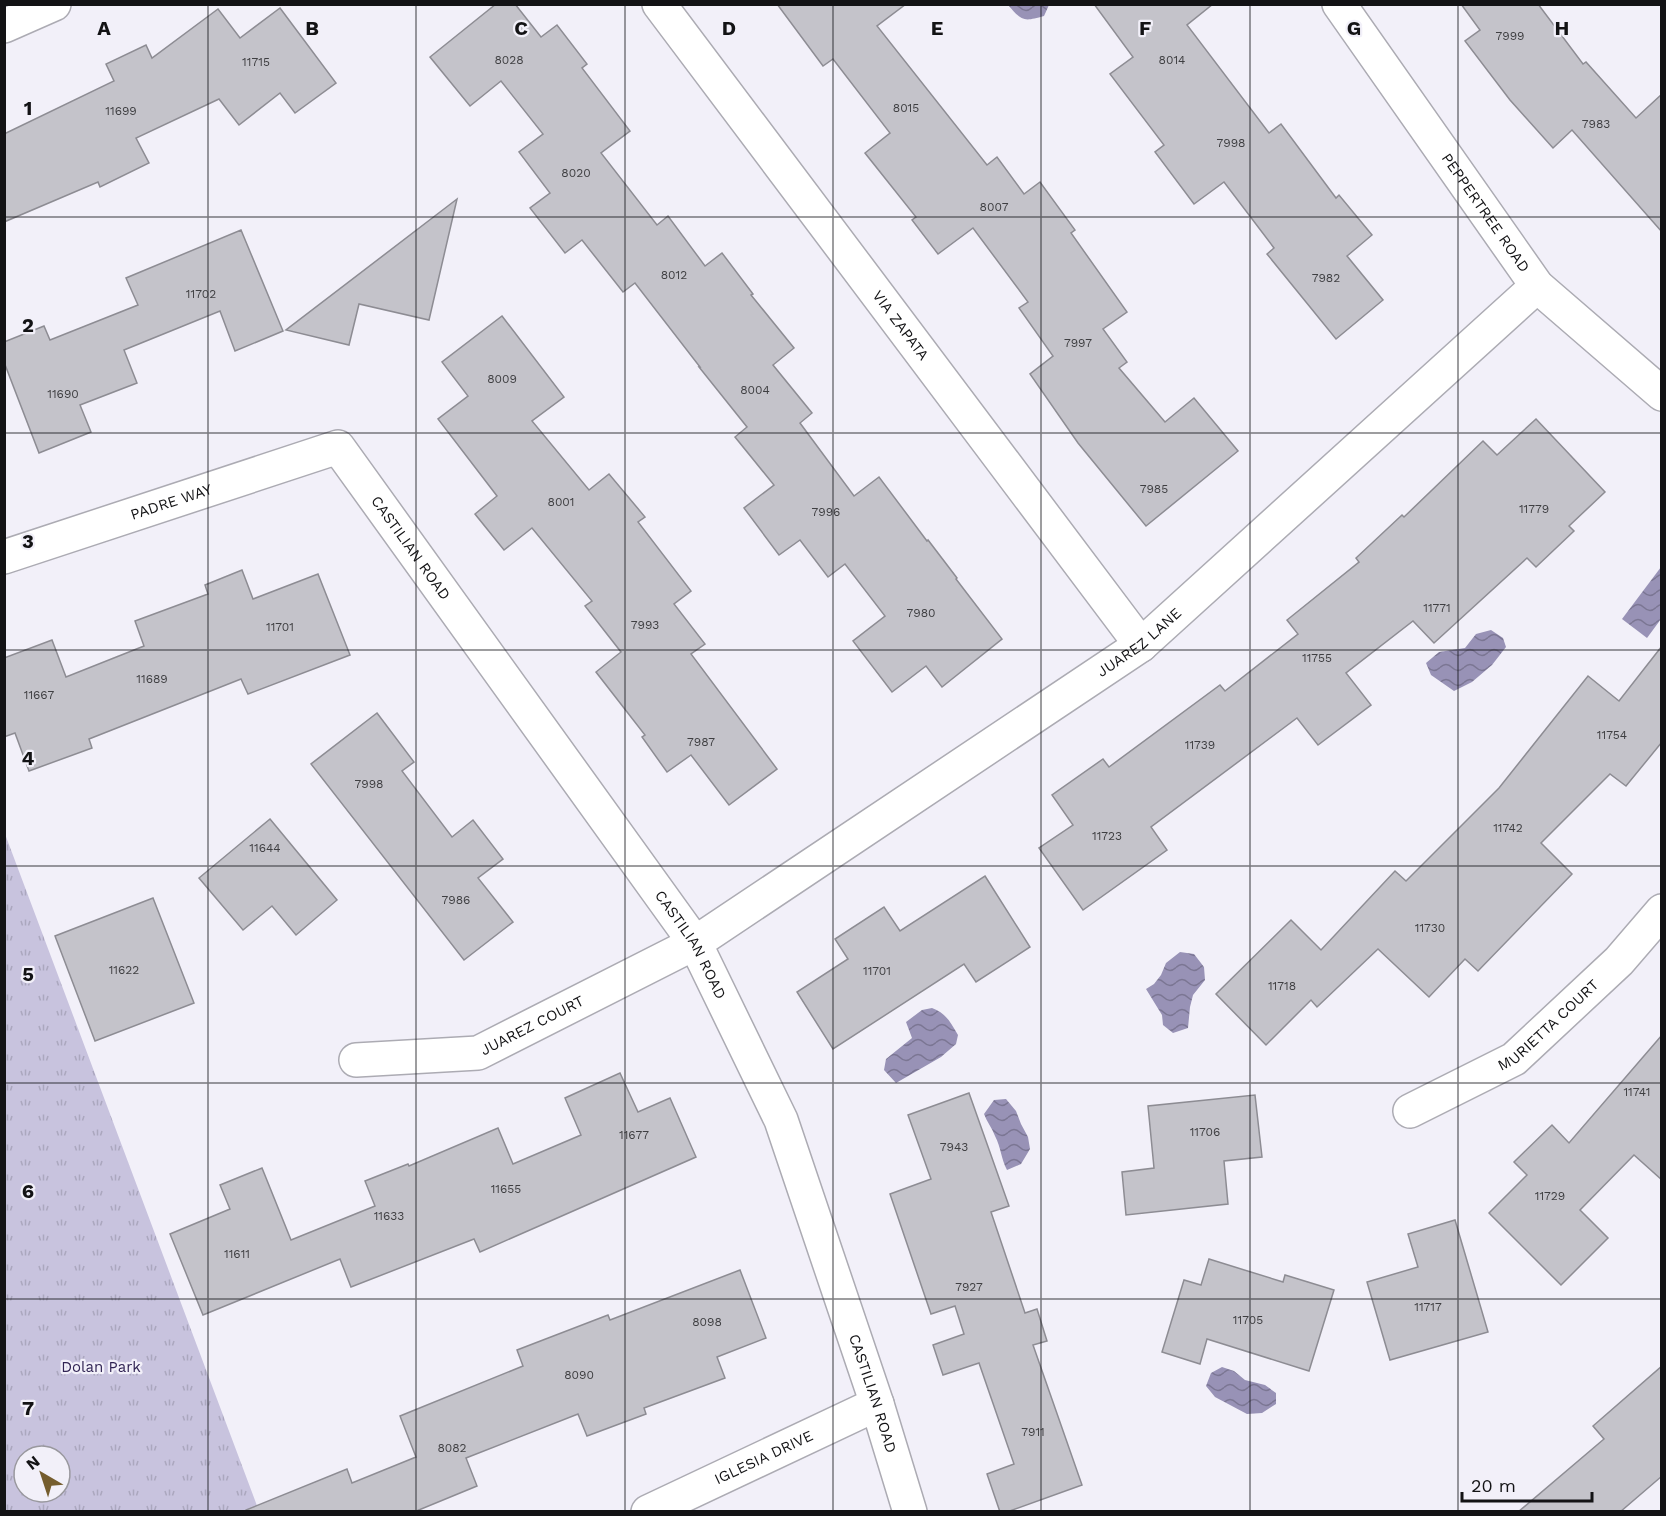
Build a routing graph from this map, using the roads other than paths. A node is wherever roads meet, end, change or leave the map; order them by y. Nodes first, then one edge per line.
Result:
1 (54, 4) edge
2 (659, 4) edge
3 (1339, 4) edge
4 (4, 26) edge
5 (1537, 286) junction
6 (1662, 393) edge
7 (338, 447) joint
8 (4, 557) edge
9 (1141, 645) junction
10 (1662, 911) edge
11 (695, 943) junction
12 (356, 1060) dead end
13 (1410, 1111) dead end
14 (877, 1404) junction
15 (648, 1512) edge
16 (910, 1512) edge

1 - 4 street
2 - 9 street, VIA ZAPATA
3 - 5 street, PEPPERTREE ROAD
5 - 6 street, PEPPERTREE ROAD
5 - 9 street, JUAREZ LANE
7 - 8 street, PADRE WAY
7 - 11 street, CASTILIAN ROAD
9 - 11 street, JUAREZ LANE
10 - 13 street, MURIETTA COURT
11 - 12 street, JUAREZ COURT
11 - 14 street, CASTILIAN ROAD
14 - 15 street, IGLESIA DRIVE
14 - 16 street, CASTILIAN ROAD

